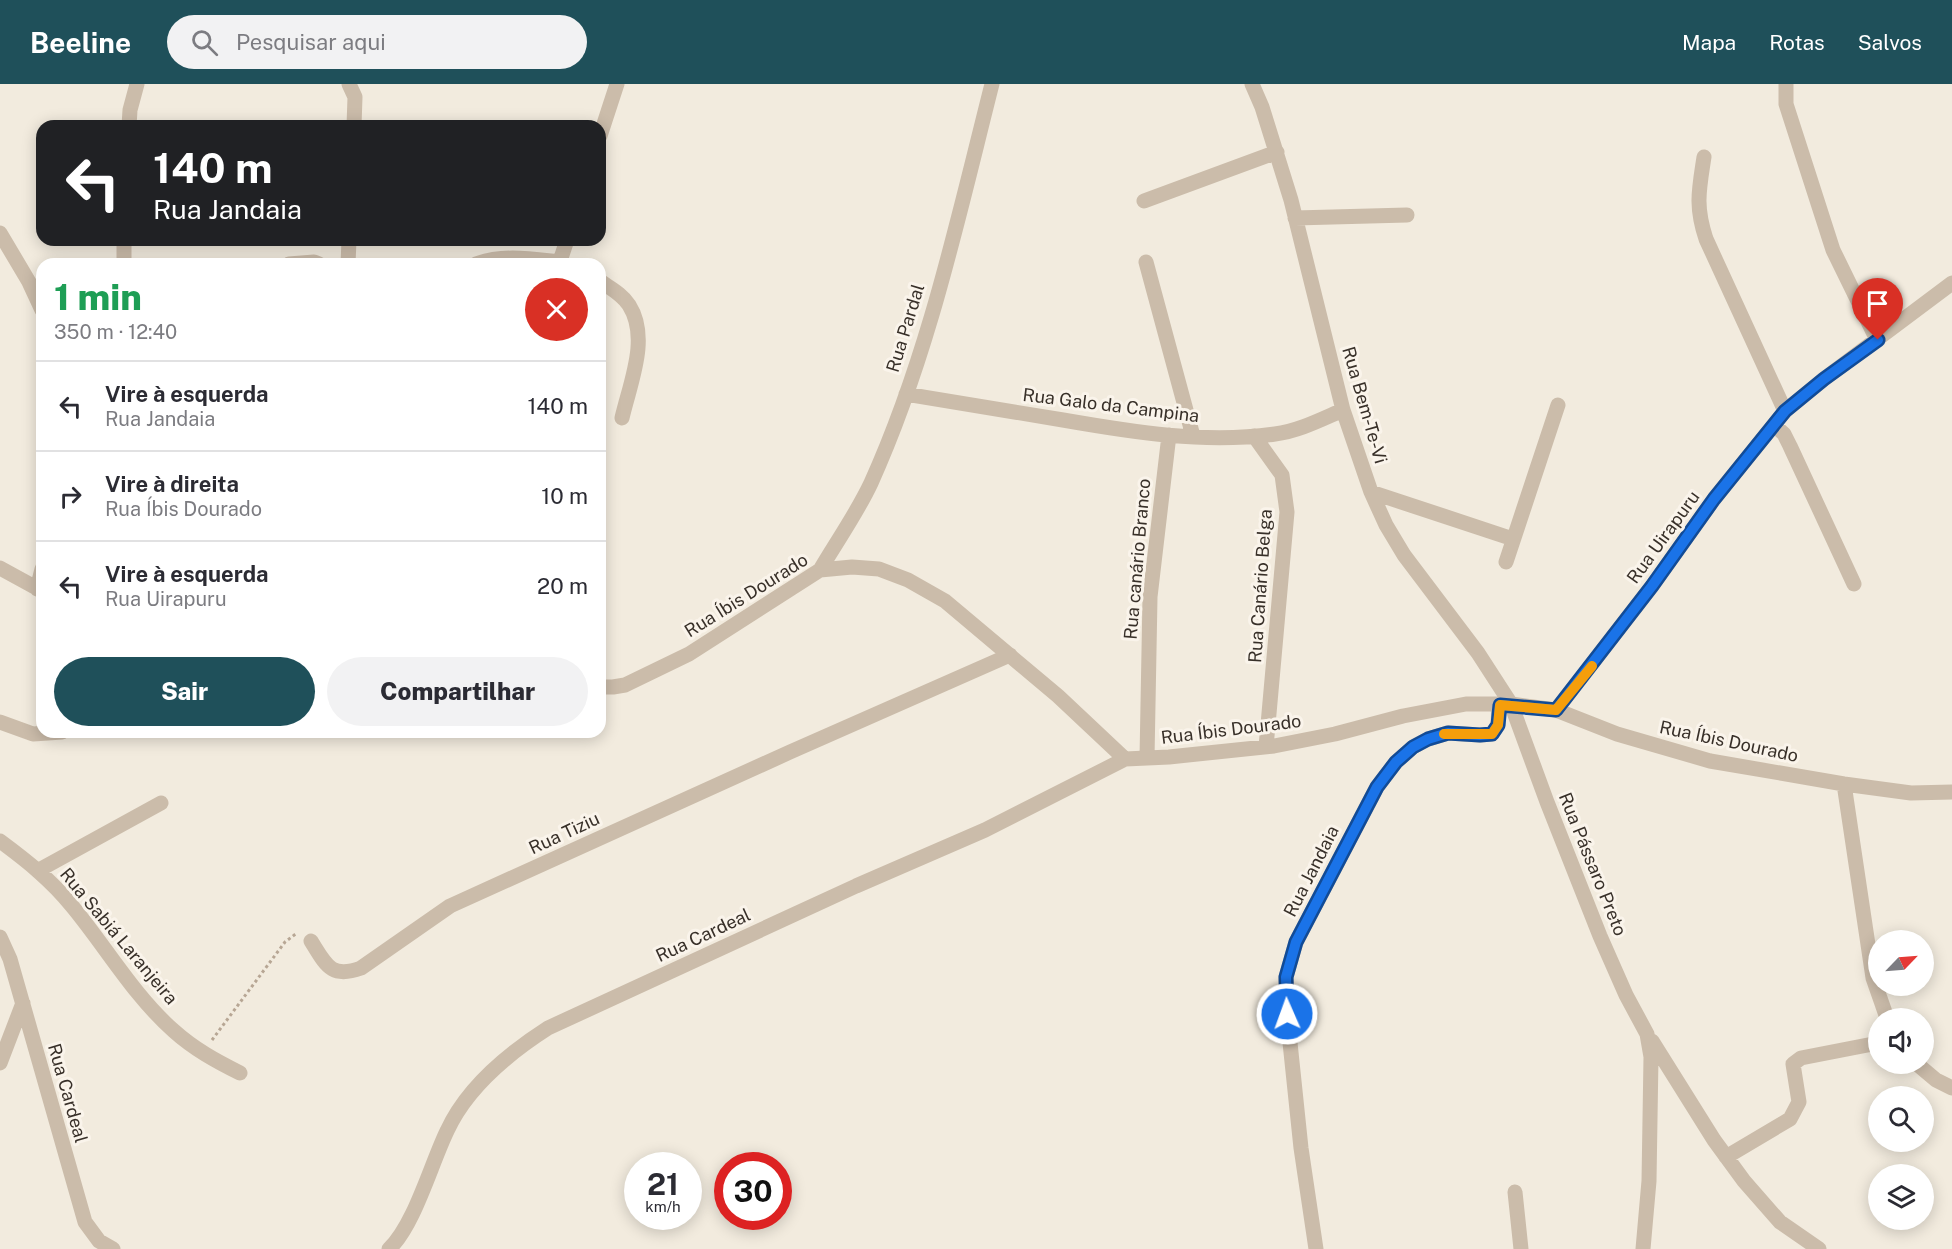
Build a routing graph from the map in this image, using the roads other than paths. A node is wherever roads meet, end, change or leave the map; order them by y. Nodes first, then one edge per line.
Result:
1 (137, 84) edge
2 (349, 84) edge
3 (617, 84) edge
4 (992, 84) edge
5 (1252, 84) edge
6 (1786, 84) edge
7 (129, 120) edge
8 (354, 120) edge
9 (605, 120) edge
10 (1277, 152) junction
11 (1704, 157) dead end
12 (1144, 201) dead end
13 (1407, 215) dead end
14 (1295, 218) junction
15 (0, 233) edge
16 (1146, 262) dead end
17 (1952, 283) edge
18 (606, 285) edge
19 (36, 297) edge
20 (1878, 340) junction
21 (906, 394) junction
22 (1558, 405) dead end
23 (1343, 410) junction
24 (1785, 411) junction
25 (622, 418) dead end
26 (1774, 425) junction
27 (1169, 435) junction
28 (1193, 436) junction
29 (1254, 436) junction
30 (1371, 492) junction
31 (1513, 539) junction
32 (1506, 562) dead end
33 (0, 568) edge
34 (820, 570) junction
35 (1854, 584) dead end
36 (36, 588) edge
37 (1010, 655) junction
38 (606, 687) edge
39 (1505, 704) junction
40 (1556, 710) junction
41 (0, 722) edge
42 (36, 734) edge
43 (1266, 747) junction
44 (1147, 758) junction
45 (1125, 759) junction
46 (1844, 784) junction
47 (1952, 792) edge
48 (161, 803) dead end
49 (0, 842) edge
50 (39, 870) junction
51 (0, 937) edge
52 (311, 941) road end
53 (22, 1003) junction
54 (1884, 1008) edge
55 (1647, 1034) junction
56 (1868, 1045) edge
57 (0, 1063) edge
58 (240, 1073) dead end
59 (1929, 1074) edge
60 (1952, 1088) edge
61 (1726, 1157) junction
62 (1515, 1192) dead end
63 (113, 1249) edge
64 (388, 1249) edge
65 (1316, 1249) edge
66 (1521, 1249) edge
67 (1643, 1249) edge
68 (1820, 1249) edge

1 - 7 street
2 - 8 street
3 - 9 street
4 - 21 street, Rua Pardal
5 - 10 street, Rua Bem-Te-Vi
6 - 20 street
10 - 12 street
10 - 14 street, Rua Bem-Te-Vi
11 - 24 street
13 - 14 street
14 - 23 street, Rua Bem-Te-Vi
15 - 19 street
16 - 28 street
17 - 20 street, Rua Uirapuru
18 - 25 street
20 - 24 street, Rua Uirapuru
21 - 27 street, Rua Galo da Campina
21 - 34 street, Rua Pardal
22 - 31 street
23 - 29 street, Rua Galo da Campina
23 - 30 street, Rua Bem-Te-Vi
24 - 26 street, Rua Uirapuru
26 - 35 street
26 - 40 street, Rua Uirapuru
27 - 28 street, Rua Galo da Campina
27 - 44 street, Rua canário Branco
28 - 29 street, Rua Galo da Campina
29 - 43 street, Rua Canário Belga
30 - 31 street
30 - 39 street, Rua Bem-Te-Vi
31 - 32 street
33 - 36 street
34 - 37 street, Rua Íbis Dourado
34 - 38 street, Rua Íbis Dourado
37 - 45 street, Rua Íbis Dourado
37 - 52 street, Rua Tiziu
39 - 40 street, Rua Íbis Dourado
39 - 43 street, Rua Íbis Dourado
39 - 55 street, Rua Pássaro Preto
39 - 65 street, Rua Jandaia
40 - 46 street, Rua Íbis Dourado
41 - 42 street
43 - 44 street, Rua Íbis Dourado
44 - 45 street, Rua Íbis Dourado
45 - 64 street, Rua Cardeal
46 - 47 street, Rua Íbis Dourado
46 - 54 street
48 - 50 street
49 - 50 street, Rua Sabiá Laranjeira
50 - 58 street, Rua Sabiá Laranjeira
51 - 53 street, Rua Cardeal
53 - 57 street
53 - 63 street, Rua Cardeal
55 - 61 street, Rua Pássaro Preto
55 - 67 street, Rua Pássaro Preto
56 - 61 street
59 - 60 street
61 - 68 street, Rua Pássaro Preto
62 - 66 street

